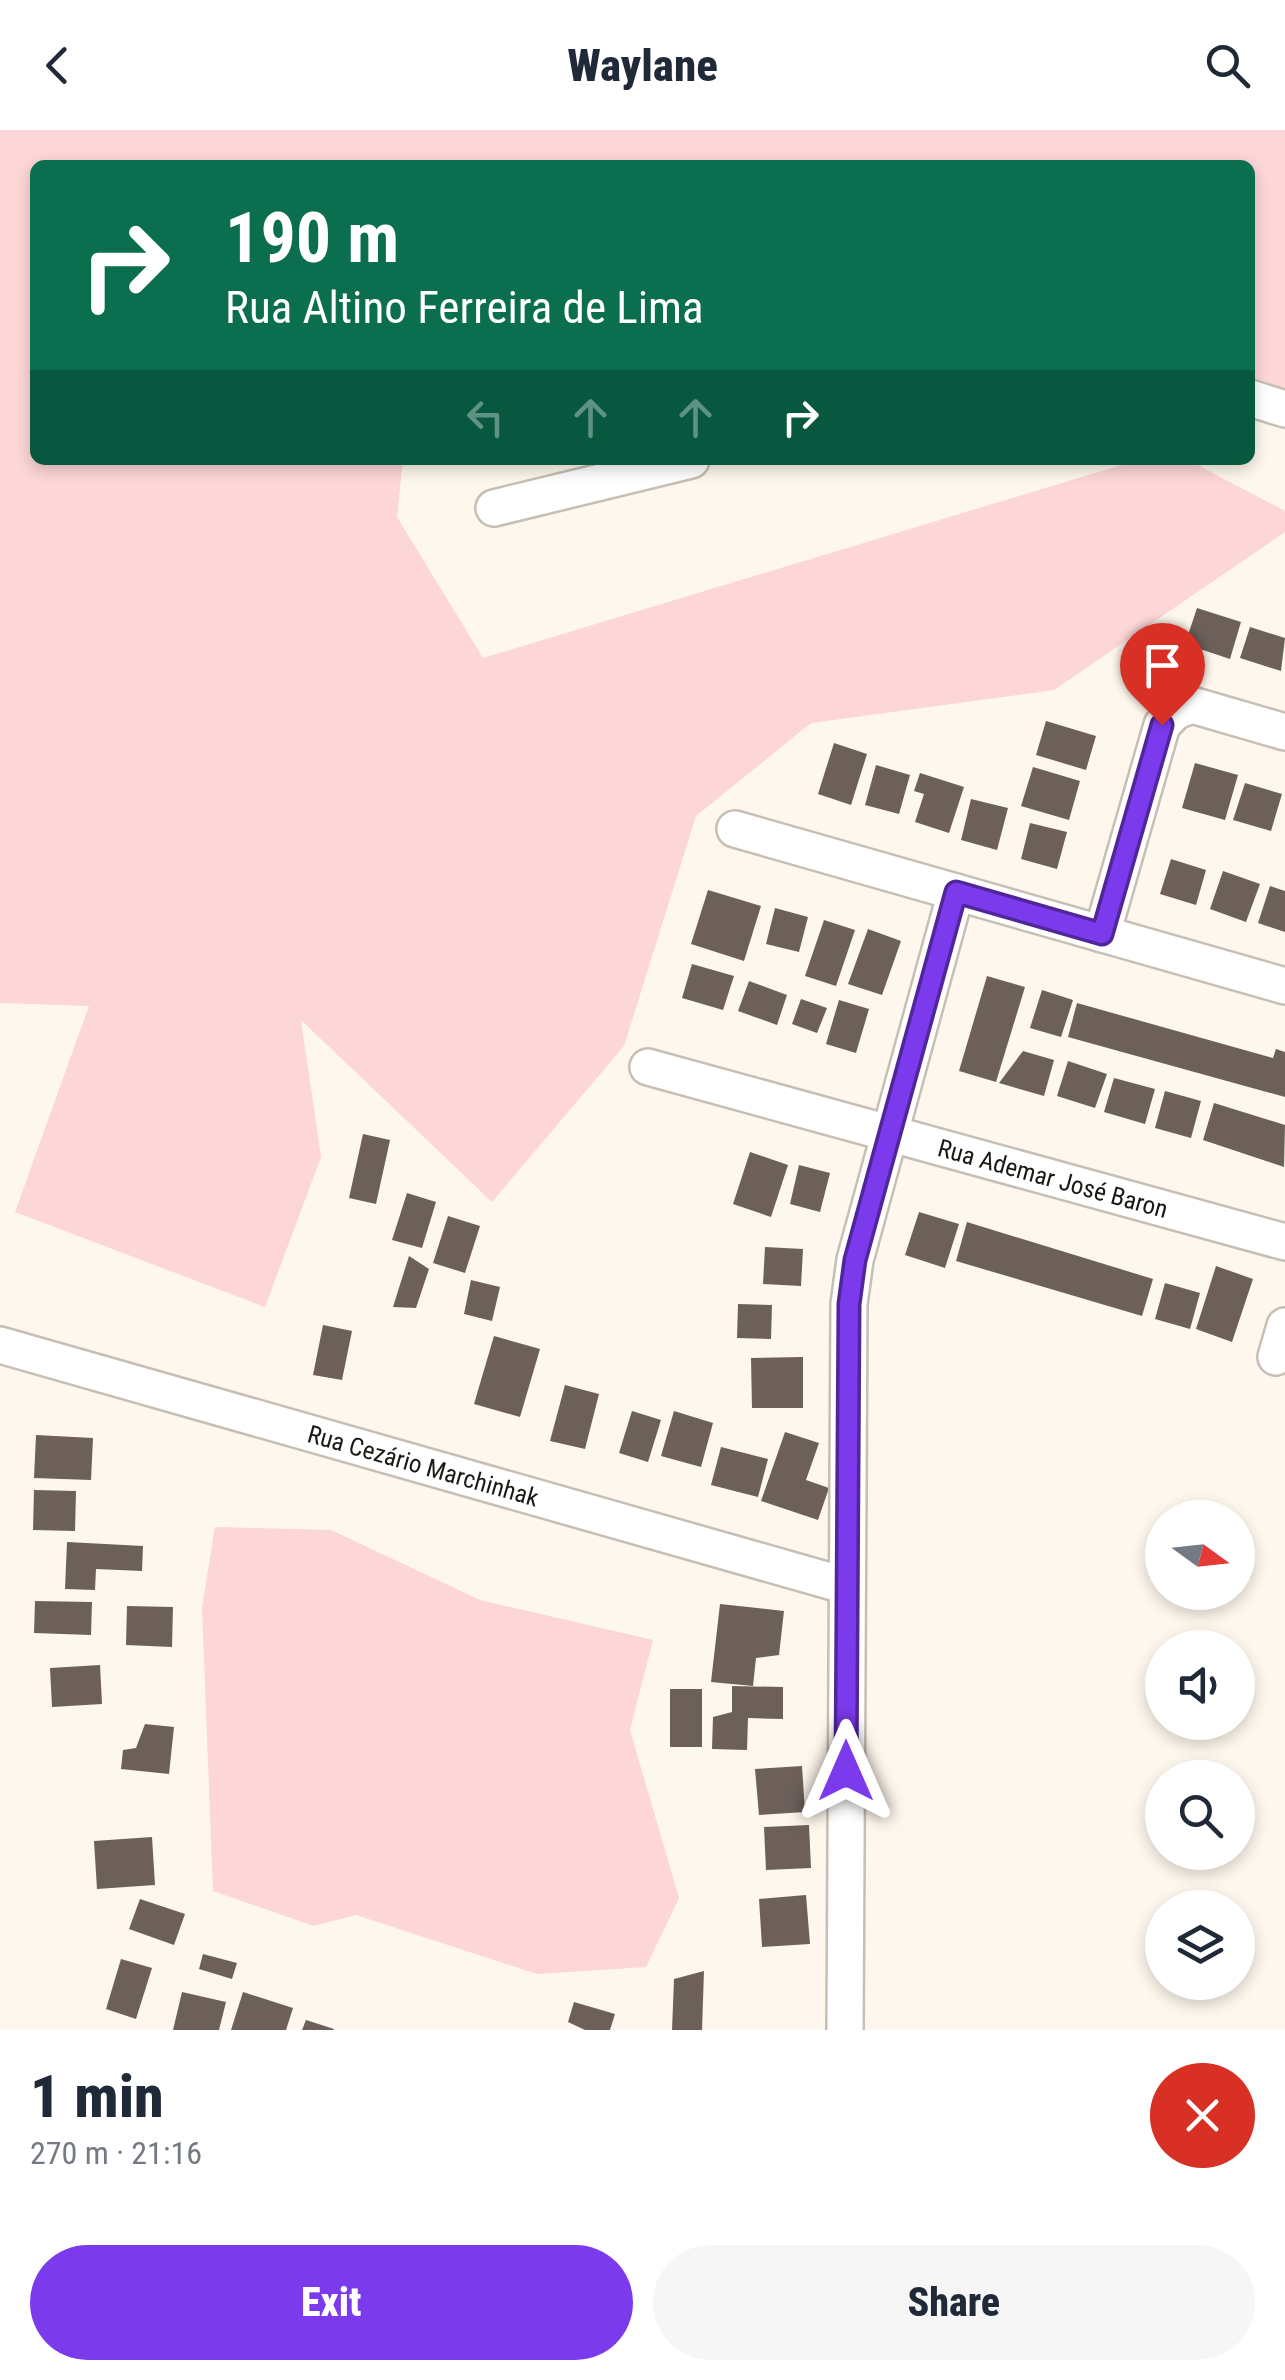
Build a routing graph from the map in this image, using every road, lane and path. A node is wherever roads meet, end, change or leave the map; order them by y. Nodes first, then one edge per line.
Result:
1 (1255, 400) edge
2 (1285, 409) edge
3 (670, 465) edge
4 (494, 508) dead end
5 (1285, 732) edge
6 (734, 828) dead end
7 (956, 892) junction
8 (1102, 934) junction
9 (1285, 986) edge
10 (648, 1067) dead end
11 (889, 1133) junction
12 (1285, 1242) edge
13 (0, 1344) edge
14 (847, 1586) junction
15 (845, 2030) edge

1 - 2 street
3 - 4 street
5 - 8 street
6 - 7 street
7 - 8 street
7 - 11 street
8 - 9 street
10 - 11 street, Rua Ademar José Baron
11 - 12 street, Rua Ademar José Baron
11 - 14 street
13 - 14 street, Rua Cezário Marchinhak
14 - 15 street

